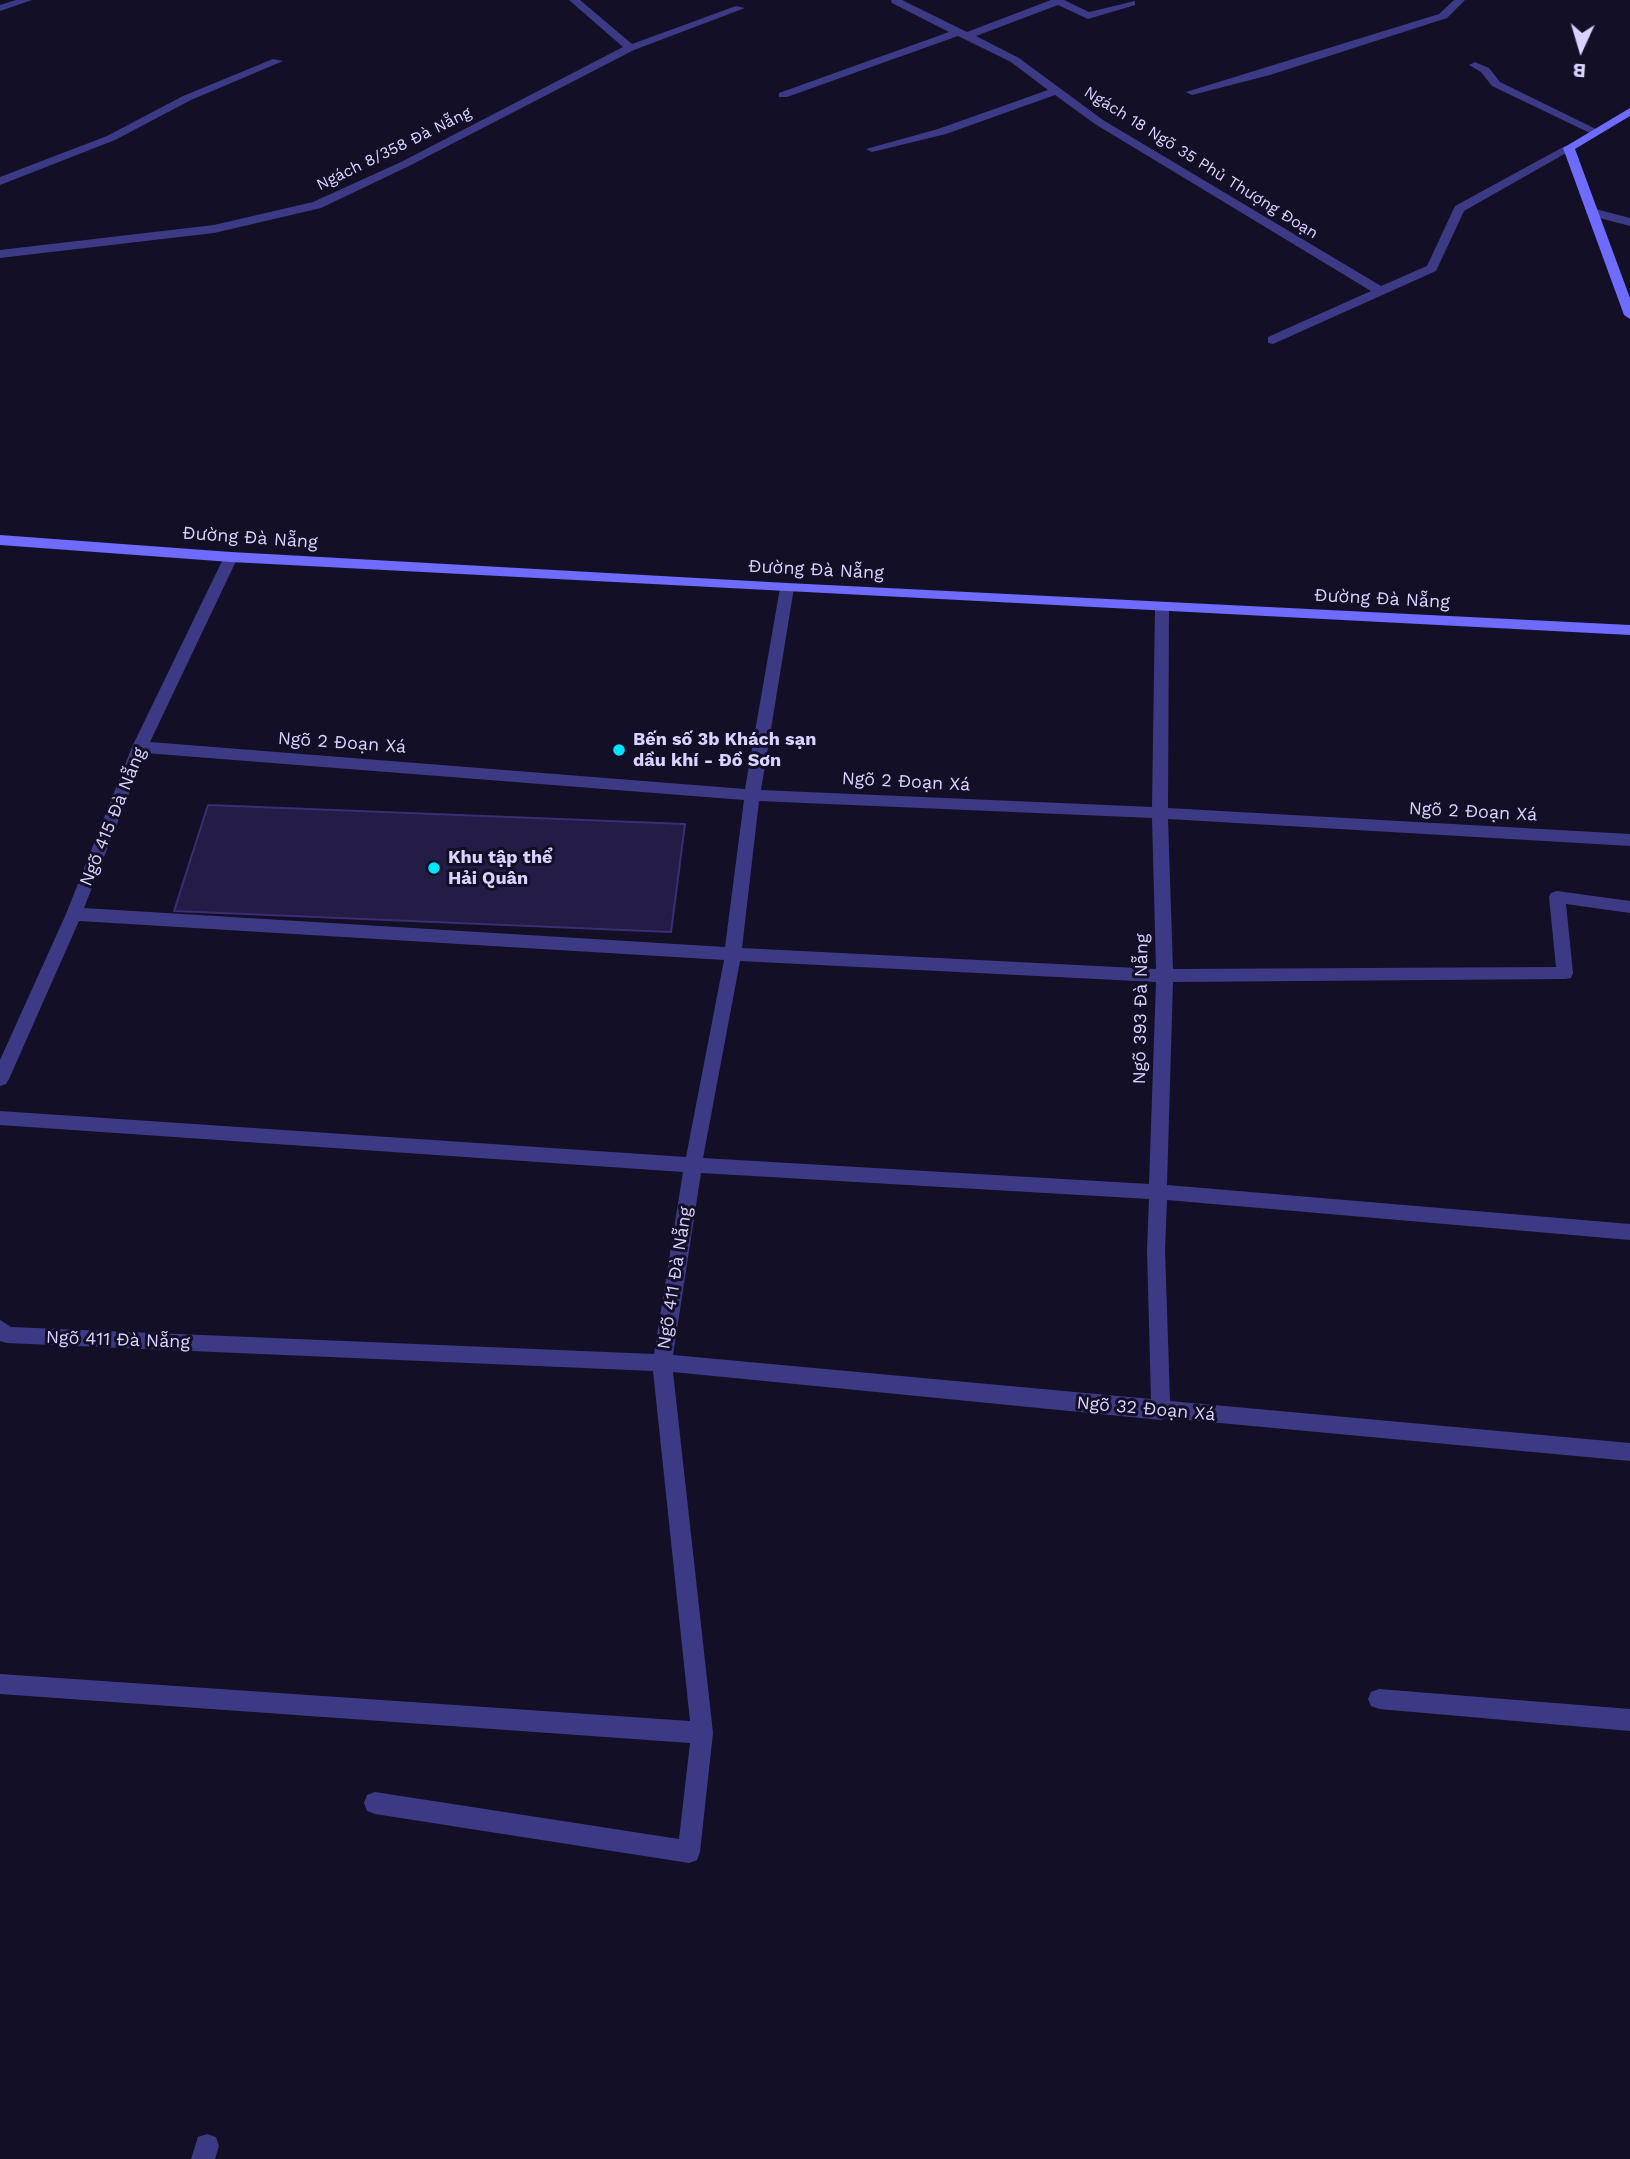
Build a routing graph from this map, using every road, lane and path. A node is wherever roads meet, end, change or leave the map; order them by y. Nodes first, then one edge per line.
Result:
1 (27, 0) edge
2 (574, 0) edge
3 (897, 0) edge
4 (1460, 0) edge
5 (1131, 3) dead end
6 (0, 8) edge
7 (740, 8) dead end
8 (963, 34) junction
9 (630, 48) junction
10 (277, 61) dead end
11 (1475, 65) dead end
12 (1056, 90) junction
13 (1192, 92) dead end
14 (783, 95) dead end
15 (1630, 111) edge
16 (1596, 132) junction
17 (1569, 148) junction
18 (872, 149) dead end
19 (0, 181) edge
20 (1592, 212) junction
21 (1630, 222) edge
22 (0, 244) edge
23 (15, 251) junction
24 (0, 254) edge
25 (1380, 291) junction
26 (1630, 315) edge
27 (1273, 340) dead end
28 (0, 540) edge
29 (231, 557) junction
30 (787, 588) junction
31 (1162, 607) junction
32 (1630, 630) edge
33 (140, 747) junction
34 (752, 794) junction
35 (1160, 813) junction
36 (1630, 840) edge
37 (1630, 907) edge
38 (74, 914) junction
39 (733, 954) junction
40 (1165, 976) junction
41 (0, 1079) edge
42 (0, 1118) edge
43 (692, 1165) junction
44 (1158, 1192) junction
45 (1630, 1232) edge
46 (4, 1331) edge
47 (662, 1363) junction
48 (1161, 1411) junction
49 (1630, 1452) edge
50 (0, 1684) edge
51 (1379, 1699) dead end
52 (1630, 1720) edge
53 (702, 1733) junction
54 (375, 1803) dead end

1 - 6 lane
2 - 9 lane
3 - 8 lane, Ngách 18 Ngõ 35 Phủ Thượng Đoạn
4 - 13 lane
5 - 8 lane
7 - 9 lane, Ngách 8/358 Đà Nẵng
8 - 12 lane, Ngách 18 Ngõ 35 Phủ Thượng Đoạn
8 - 14 lane
9 - 23 lane, Ngách 8/358 Đà Nẵng
10 - 19 lane
11 - 16 lane
12 - 18 lane
12 - 25 lane, Ngách 18 Ngõ 35 Phủ Thượng Đoạn
15 - 16 main road
16 - 17 main road
17 - 20 main road
17 - 25 lane
20 - 21 lane
20 - 26 main road
22 - 23 lane
23 - 24 lane, Ngách 8/358 Đà Nẵng
25 - 27 lane
28 - 29 main road, Đường Đà Nẵng
29 - 30 main road, Đường Đà Nẵng
29 - 33 lane, Ngõ 415 Đà Nẵng
30 - 31 main road, Đường Đà Nẵng
30 - 34 lane, Ngõ 411 Đà Nẵng
31 - 32 main road, Đường Đà Nẵng
31 - 35 lane, Ngõ 393 Đà Nẵng
33 - 34 lane, Ngõ 2 Đoạn Xá
33 - 38 lane, Ngõ 415 Đà Nẵng
34 - 35 lane, Ngõ 2 Đoạn Xá
34 - 39 lane, Ngõ 411 Đà Nẵng
35 - 36 lane, Ngõ 2 Đoạn Xá
35 - 40 lane, Ngõ 393 Đà Nẵng
37 - 40 lane
38 - 39 lane
38 - 41 lane, Ngõ 415 Đà Nẵng
39 - 40 lane
39 - 43 lane, Ngõ 411 Đà Nẵng
40 - 44 lane, Ngõ 393 Đà Nẵng
42 - 43 lane
43 - 44 lane
43 - 47 lane, Ngõ 411 Đà Nẵng
44 - 45 lane
44 - 48 lane, Ngõ 393 Đà Nẵng
46 - 47 lane, Ngõ 411 Đà Nẵng
47 - 48 lane, Ngõ 32 Đoạn Xá
47 - 53 lane
48 - 49 lane, Ngõ 32 Đoạn Xá
50 - 53 lane
51 - 52 lane
53 - 54 lane

